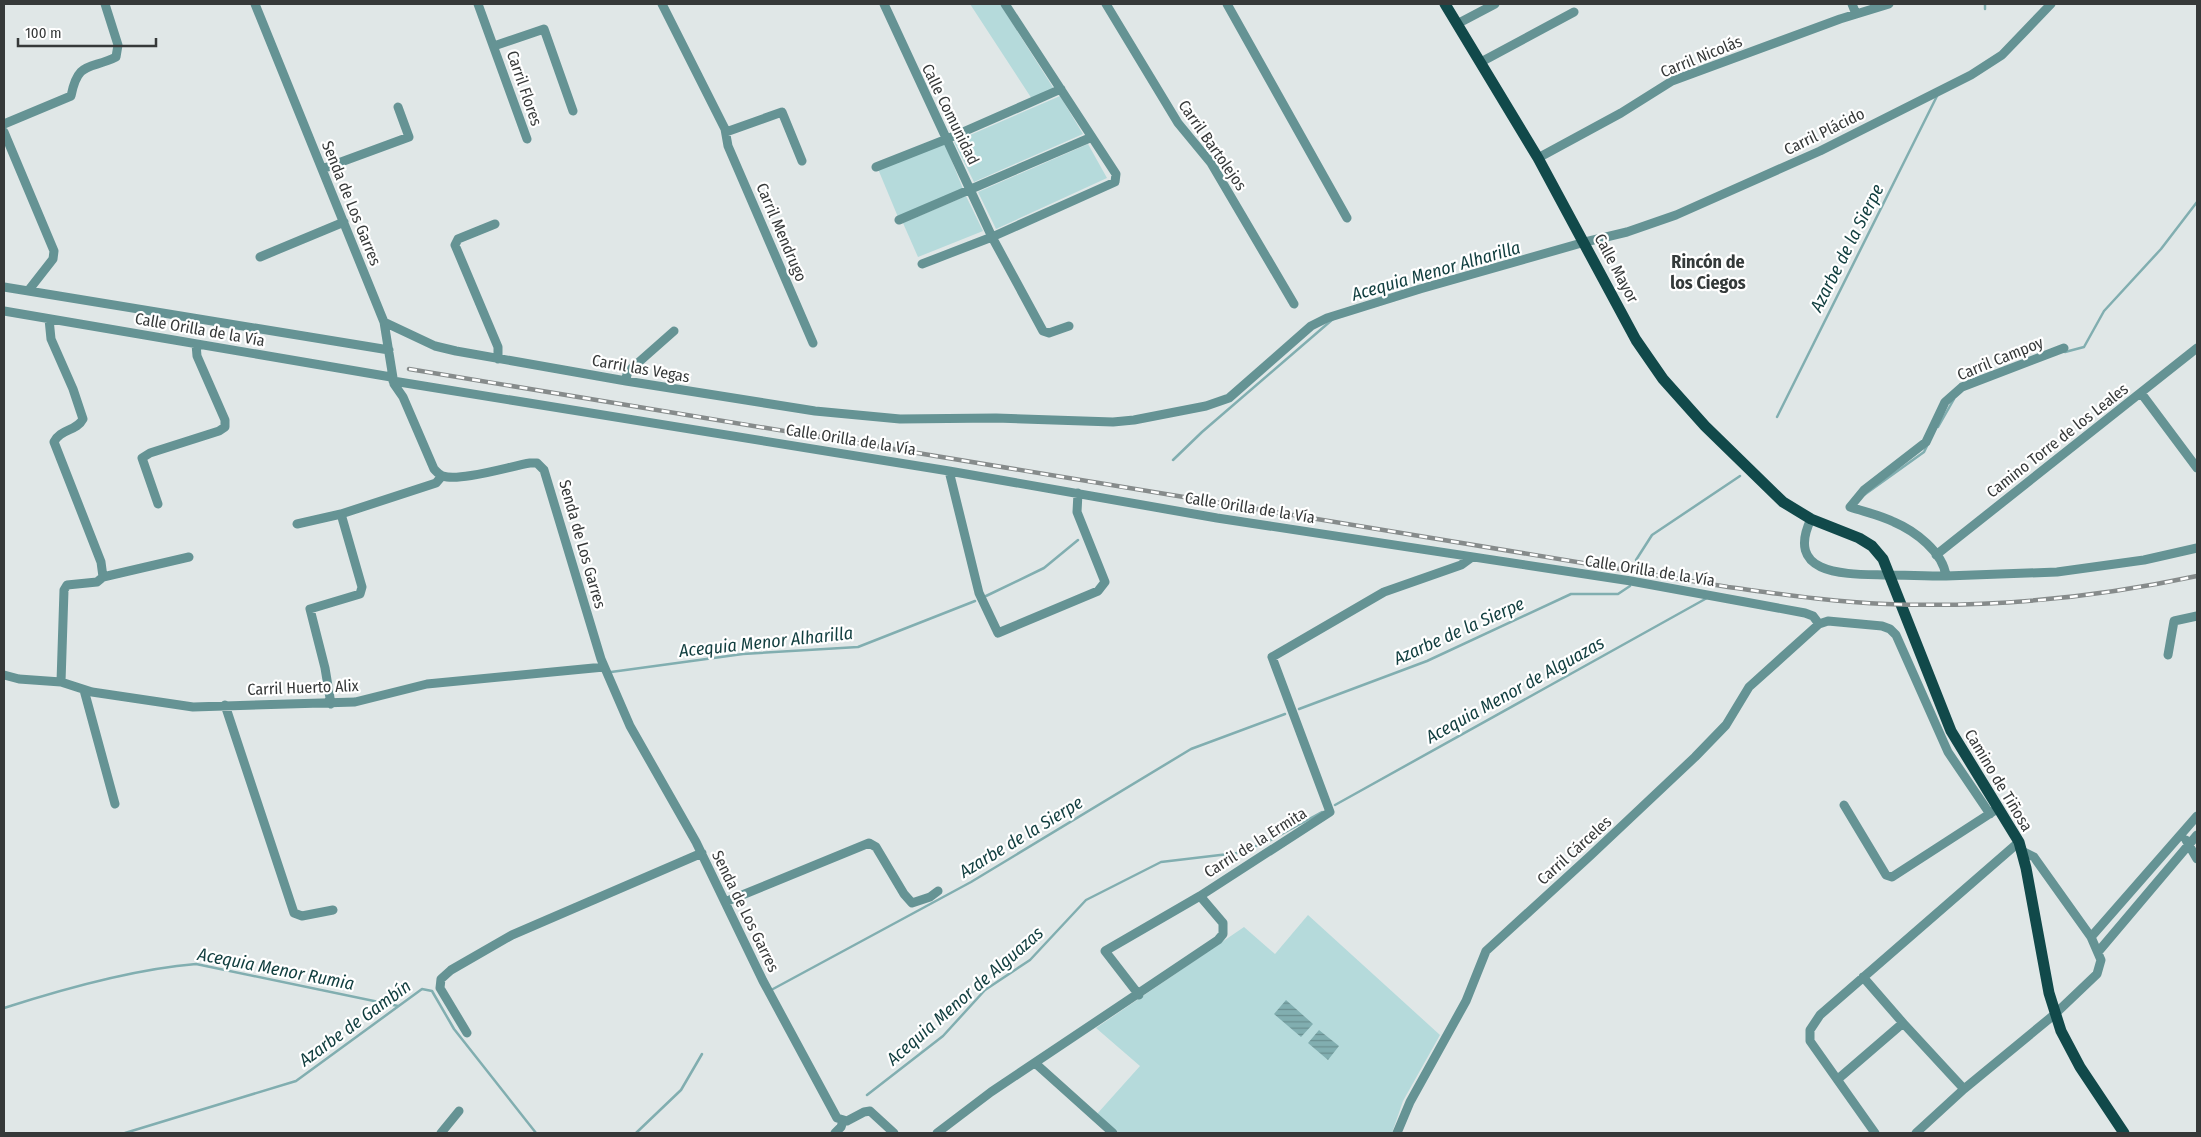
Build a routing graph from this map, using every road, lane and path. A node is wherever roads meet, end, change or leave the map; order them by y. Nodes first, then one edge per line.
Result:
1 (105, 4) edge
2 (255, 4) edge
3 (478, 4) edge
4 (662, 4) edge
5 (884, 4) edge
6 (1005, 4) edge
7 (1106, 4) edge
8 (1227, 4) edge
9 (1445, 4) edge
10 (1495, 4) edge
11 (1852, 4) edge
12 (1889, 4) edge
13 (2051, 4) edge
14 (1574, 12) dead end
15 (1856, 14) junction
16 (1457, 24) junction
17 (494, 46) junction
18 (1481, 62) junction
19 (1061, 89) junction
20 (398, 107) dead end
21 (573, 111) dead end
22 (4, 124) edge
23 (4, 132) edge
24 (726, 132) junction
25 (1092, 137) junction
26 (947, 139) junction
27 (527, 140) dead end
28 (1538, 158) junction
29 (802, 162) dead end
30 (876, 167) dead end
31 (322, 169) junction
32 (971, 190) junction
33 (1347, 218) dead end
34 (900, 220) dead end
35 (344, 222) junction
36 (495, 224) dead end
37 (992, 236) junction
38 (1585, 242) junction
39 (260, 257) dead end
40 (922, 264) dead end
41 (4, 287) edge
42 (28, 291) junction
43 (1294, 304) dead end
44 (4, 311) edge
45 (49, 319) junction
46 (384, 322) junction
47 (1069, 326) dead end
48 (674, 331) dead end
49 (813, 343) dead end
50 (196, 344) junction
51 (2064, 348) dead end
52 (2197, 348) edge
53 (389, 350) junction
54 (498, 359) junction
55 (392, 379) junction
56 (626, 381) junction
57 (2141, 393) junction
58 (900, 419) joint
59 (2197, 468) edge
60 (949, 471) junction
61 (442, 476) junction
62 (1078, 493) junction
63 (158, 504) dead end
64 (341, 514) junction
65 (1806, 516) junction
66 (297, 524) dead end
67 (2197, 548) edge
68 (1936, 555) junction
69 (189, 557) dead end
70 (1472, 557) junction
71 (1946, 576) junction
72 (103, 577) junction
73 (2197, 616) edge
74 (1819, 624) junction
75 (2168, 655) dead end
76 (604, 667) junction
77 (4, 675) edge
78 (61, 682) junction
79 (84, 690) junction
80 (331, 704) junction
81 (225, 705) junction
82 (115, 804) dead end
83 (1844, 805) dead end
84 (1994, 811) junction
85 (2197, 816) edge
86 (2182, 834) junction
87 (2197, 835) edge
88 (2189, 844) junction
89 (2020, 847) junction
90 (702, 853) junction
91 (2197, 859) edge
92 (938, 891) dead end
93 (1200, 896) junction
94 (725, 902) junction
95 (333, 910) dead end
96 (2091, 937) junction
97 (2098, 952) junction
98 (1863, 977) junction
99 (1139, 995) junction
100 (2055, 1014) junction
101 (1903, 1024) junction
102 (467, 1033) dead end
103 (1035, 1063) junction
104 (1838, 1079) junction
105 (1964, 1089) junction
106 (459, 1111) dead end
107 (843, 1121) junction
108 (441, 1133) edge
109 (835, 1133) edge
110 (894, 1133) edge
111 (937, 1133) edge
112 (1113, 1133) edge
113 (1397, 1133) edge
114 (1876, 1133) edge
115 (1916, 1133) edge
116 (2124, 1133) edge

1 - 22 street
2 - 31 street, Senda de Los Garres
3 - 17 street, Carril Flores
4 - 24 street, Carril Mendrugo
5 - 26 street, Calle Comunidad
6 - 19 street
7 - 43 street, Carril Bartolejos
8 - 33 street
9 - 16 main road, Calle Mayor
10 - 16 street
11 - 15 street
12 - 15 street, Carril Nicolás
13 - 38 street, Carril Plácido
14 - 18 street
15 - 28 street, Carril Nicolás
16 - 18 main road, Calle Mayor
17 - 21 street, Carril Flores
17 - 27 street, Carril Flores
18 - 28 main road, Calle Mayor
19 - 25 street
19 - 26 street
20 - 31 street
23 - 42 street
24 - 29 street
24 - 49 street, Carril Mendrugo
25 - 32 street
25 - 37 street
26 - 30 street
26 - 32 street, Calle Comunidad
28 - 38 main road, Calle Mayor
31 - 35 street, Senda de Los Garres
32 - 34 street
32 - 37 street, Calle Comunidad
35 - 39 street
35 - 46 street, Senda de Los Garres
36 - 54 street
37 - 40 street
37 - 47 street, Calle Comunidad
38 - 58 street, Carril Plácido
38 - 65 main road, Calle Mayor
41 - 42 street, Calle Orilla de la Vía
42 - 53 street, Calle Orilla de la Vía
44 - 45 street, Calle Orilla de la Vía
45 - 50 street, Calle Orilla de la Vía
45 - 72 street
46 - 53 street, Senda de Los Garres
46 - 54 street, Carril las Vegas
48 - 56 street
50 - 55 street, Calle Orilla de la Vía
50 - 63 street
51 - 68 street, Carril Campoy
52 - 57 street, Camino Torre de los Leales
53 - 55 street, Senda de Los Garres
54 - 56 street, Carril las Vegas
55 - 60 street, Calle Orilla de la Vía
55 - 61 street, Senda de Los Garres
56 - 58 street, Carril las Vegas
57 - 59 street
57 - 68 street, Camino Torre de los Leales
60 - 62 street, Calle Orilla de la Vía
60 - 62 street
61 - 64 street
61 - 76 street, Senda de Los Garres
62 - 70 street, Calle Orilla de la Vía
64 - 66 street
64 - 80 street
65 - 71 street
65 - 84 main road, Camino de Tiñosa
67 - 71 street
68 - 71 street
69 - 72 street
70 - 74 street, Calle Orilla de la Vía
70 - 93 street, Carril de la Ermita
72 - 78 street
73 - 75 street
74 - 84 street
74 - 113 street, Carril Cárceles
76 - 80 street, Carril Huerto Alix
76 - 90 street, Senda de Los Garres
77 - 78 street, Carril Huerto Alix
78 - 79 street, Carril Huerto Alix
79 - 81 street, Carril Huerto Alix
79 - 82 street
80 - 81 street, Carril Huerto Alix
81 - 95 street
83 - 84 street
84 - 89 main road, Camino de Tiñosa
85 - 86 street
86 - 88 street
86 - 96 street
87 - 88 street
88 - 91 street
88 - 97 street
89 - 96 street
89 - 98 street
89 - 100 main road, Camino de Tiñosa
90 - 94 street, Senda de Los Garres
90 - 102 street
92 - 94 street
93 - 99 street, Carril de la Ermita
93 - 99 street
94 - 107 street, Senda de Los Garres
96 - 97 street
97 - 100 street
98 - 101 street
98 - 104 street
99 - 103 street, Carril de la Ermita
100 - 105 street
100 - 116 main road, Camino de Tiñosa
101 - 104 street
101 - 105 street
103 - 111 street, Carril de la Ermita
103 - 112 street
104 - 114 street
105 - 115 street
106 - 108 street
107 - 109 street
107 - 110 street

